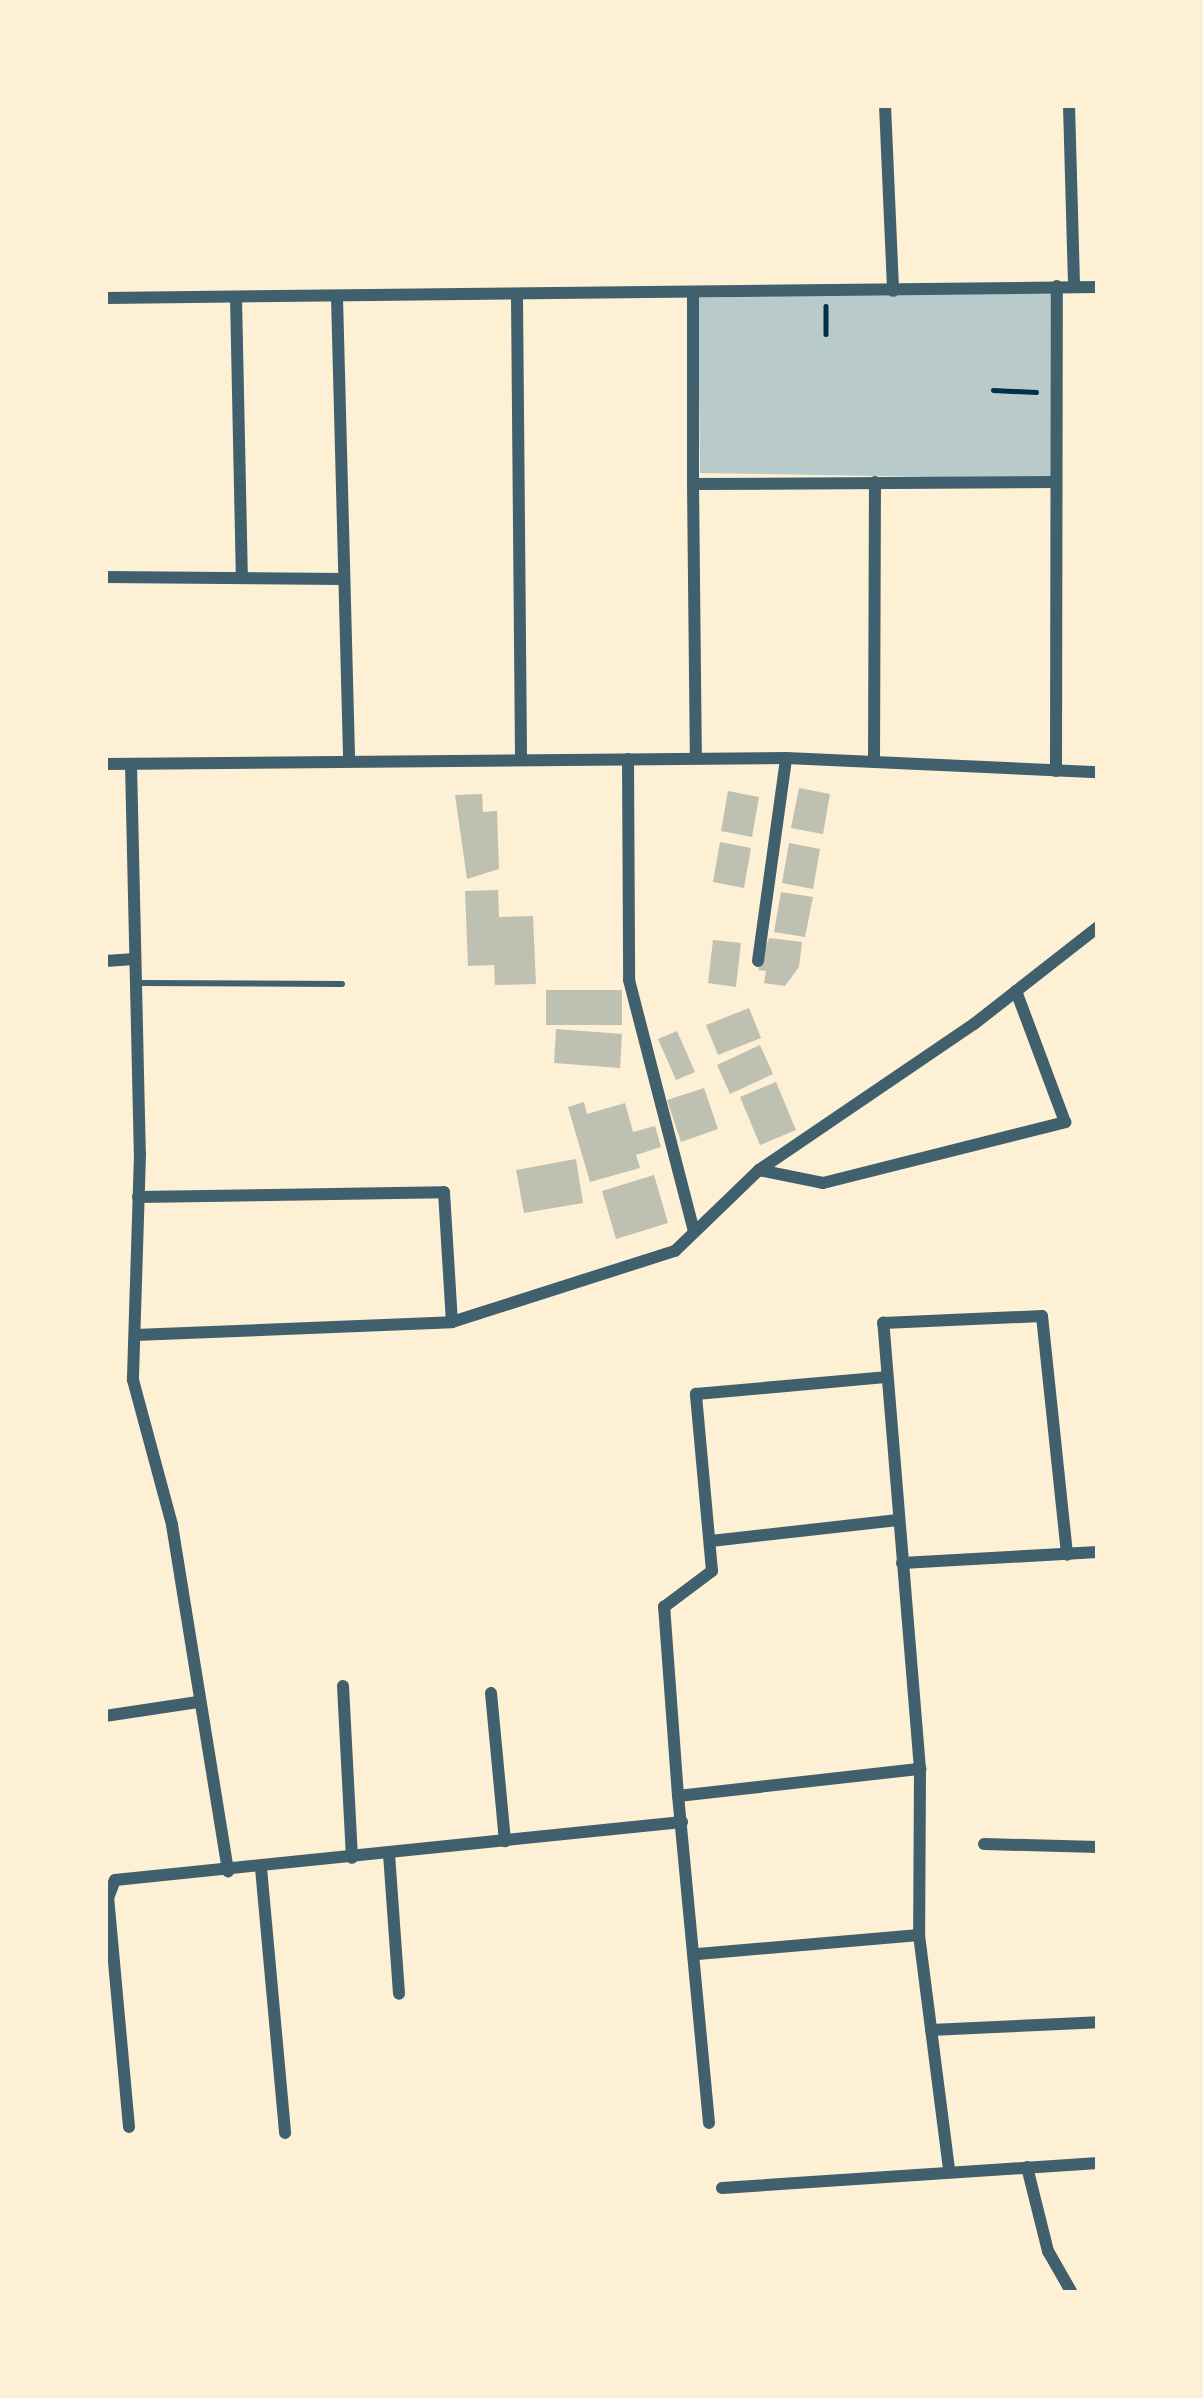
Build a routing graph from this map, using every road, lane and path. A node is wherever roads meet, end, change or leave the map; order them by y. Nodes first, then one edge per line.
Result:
1 (885, 105) edge
2 (1069, 105) edge
3 (1057, 286) junction
4 (1074, 286) junction
5 (1098, 286) edge
6 (893, 291) junction
7 (693, 294) junction
8 (825, 294) dead end
9 (236, 297) junction
10 (337, 297) junction
11 (517, 297) junction
12 (105, 298) edge
13 (826, 334) dead end
14 (994, 390) dead end
15 (1057, 393) junction
16 (875, 482) junction
17 (1056, 482) junction
18 (693, 484) junction
19 (105, 577) edge
20 (242, 578) junction
21 (344, 579) junction
22 (696, 758) junction
23 (786, 758) junction
24 (628, 759) junction
25 (521, 760) junction
26 (349, 761) junction
27 (874, 762) junction
28 (105, 764) edge
29 (130, 764) junction
30 (1056, 771) junction
31 (1098, 772) edge
32 (1098, 927) edge
33 (135, 959) junction
34 (105, 961) edge
35 (758, 961) dead end
36 (136, 983) junction
37 (342, 984) dead end
38 (1016, 992) junction
39 (759, 1170) junction
40 (138, 1197) junction
41 (694, 1232) junction
42 (452, 1322) junction
43 (135, 1335) junction
44 (886, 1377) junction
45 (898, 1520) junction
46 (711, 1541) junction
47 (1098, 1552) edge
48 (1067, 1556) junction
49 (902, 1563) junction
50 (343, 1686) dead end
51 (491, 1693) dead end
52 (198, 1702) junction
53 (105, 1716) edge
54 (920, 1769) junction
55 (678, 1796) junction
56 (682, 1822) junction
57 (505, 1841) junction
58 (984, 1844) dead end
59 (1098, 1847) edge
60 (389, 1854) junction
61 (352, 1858) junction
62 (261, 1868) junction
63 (228, 1871) junction
64 (110, 1876) edge
65 (919, 1935) junction
66 (698, 1954) junction
67 (399, 1994) dead end
68 (1098, 2022) edge
69 (931, 2030) junction
70 (709, 2123) dead end
71 (130, 2127) dead end
72 (285, 2133) dead end
73 (1098, 2163) edge
74 (1027, 2167) junction
75 (949, 2170) junction
76 (722, 2188) dead end
77 (1072, 2293) edge

1 - 6 street
2 - 4 street
3 - 4 street
3 - 6 street
3 - 15 street
4 - 5 street
6 - 7 street
7 - 11 street
7 - 18 street
8 - 13 path
9 - 10 street
9 - 12 street
9 - 20 street
10 - 11 street
10 - 21 street
11 - 25 street
14 - 15 path
15 - 17 street
16 - 17 street
16 - 18 street
16 - 27 street
17 - 30 street
18 - 22 street
19 - 20 street
20 - 21 street
21 - 26 street
22 - 23 street
22 - 24 street
23 - 27 street
23 - 35 street
24 - 25 street
24 - 41 street
25 - 26 street
26 - 29 street
27 - 30 street
28 - 29 street
29 - 33 street
30 - 31 street
32 - 38 street
33 - 34 street
33 - 36 street
36 - 37 lane
36 - 40 street
38 - 39 street
38 - 39 street
39 - 41 street
40 - 42 street
40 - 43 street
41 - 42 street
42 - 43 street
43 - 52 street
44 - 45 street
44 - 46 street
44 - 48 street
45 - 46 street
45 - 49 street
46 - 55 street
47 - 48 street
48 - 49 street
49 - 54 street
50 - 61 street
51 - 57 street
52 - 53 street
52 - 63 street
54 - 55 street
54 - 65 street
55 - 56 street
56 - 57 street
56 - 66 street
57 - 60 street
58 - 59 street
60 - 61 street
60 - 67 street
61 - 62 street
62 - 63 street
62 - 72 street
63 - 64 street
64 - 71 street
65 - 66 street
65 - 69 street
66 - 70 street
68 - 69 street
69 - 75 street
73 - 74 street
74 - 75 street
74 - 77 street
75 - 76 street

